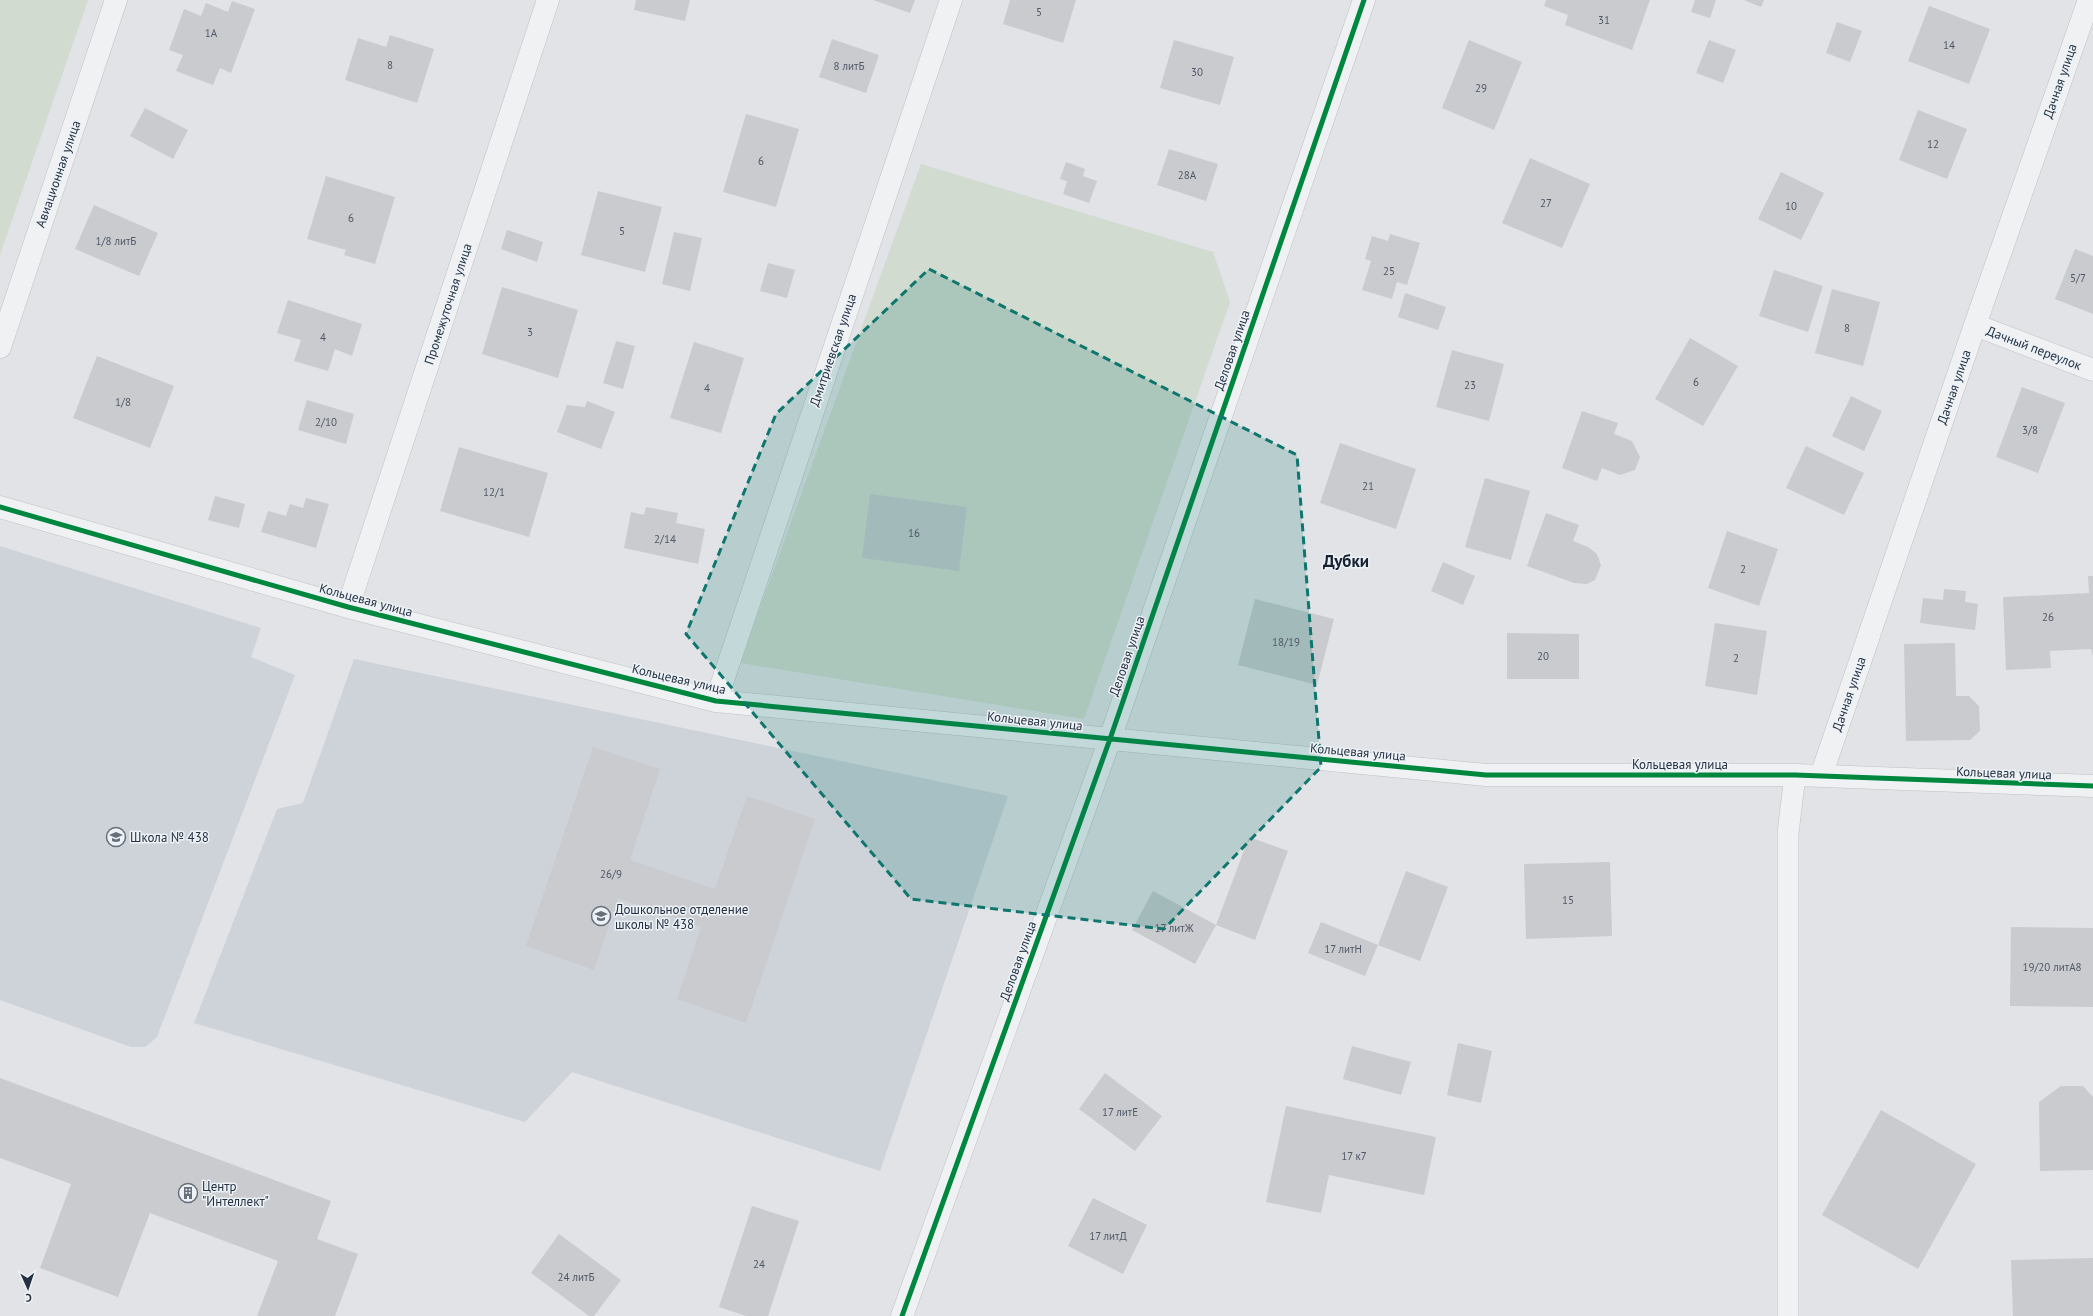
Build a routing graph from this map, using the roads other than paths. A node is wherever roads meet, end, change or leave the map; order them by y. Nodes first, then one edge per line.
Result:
1 (116, 0) edge
2 (548, 0) edge
3 (951, 0) edge
4 (1364, 0) edge
5 (2089, 0) edge
6 (1975, 325) junction
7 (0, 348) edge
8 (2093, 370) edge
9 (0, 507) edge
10 (348, 607) junction
11 (716, 701) junction
12 (1110, 739) junction
13 (1795, 775) junction
14 (1821, 776) junction
15 (2093, 786) edge
16 (902, 1316) edge
17 (1788, 1316) edge

1 - 7 street, Авиационная улица
2 - 10 street, Промежуточная улица
3 - 11 street, Дмитриевская улица
4 - 12 street, Деловая улица
5 - 6 street, Дачная улица
6 - 8 street, Дачный переулок
6 - 14 street, Дачная улица
9 - 10 street, Кольцевая улица
10 - 11 street, Кольцевая улица
11 - 12 street, Кольцевая улица
12 - 13 street, Кольцевая улица
12 - 16 street, Деловая улица
13 - 14 street, Кольцевая улица
13 - 17 lane
14 - 15 street, Кольцевая улица

